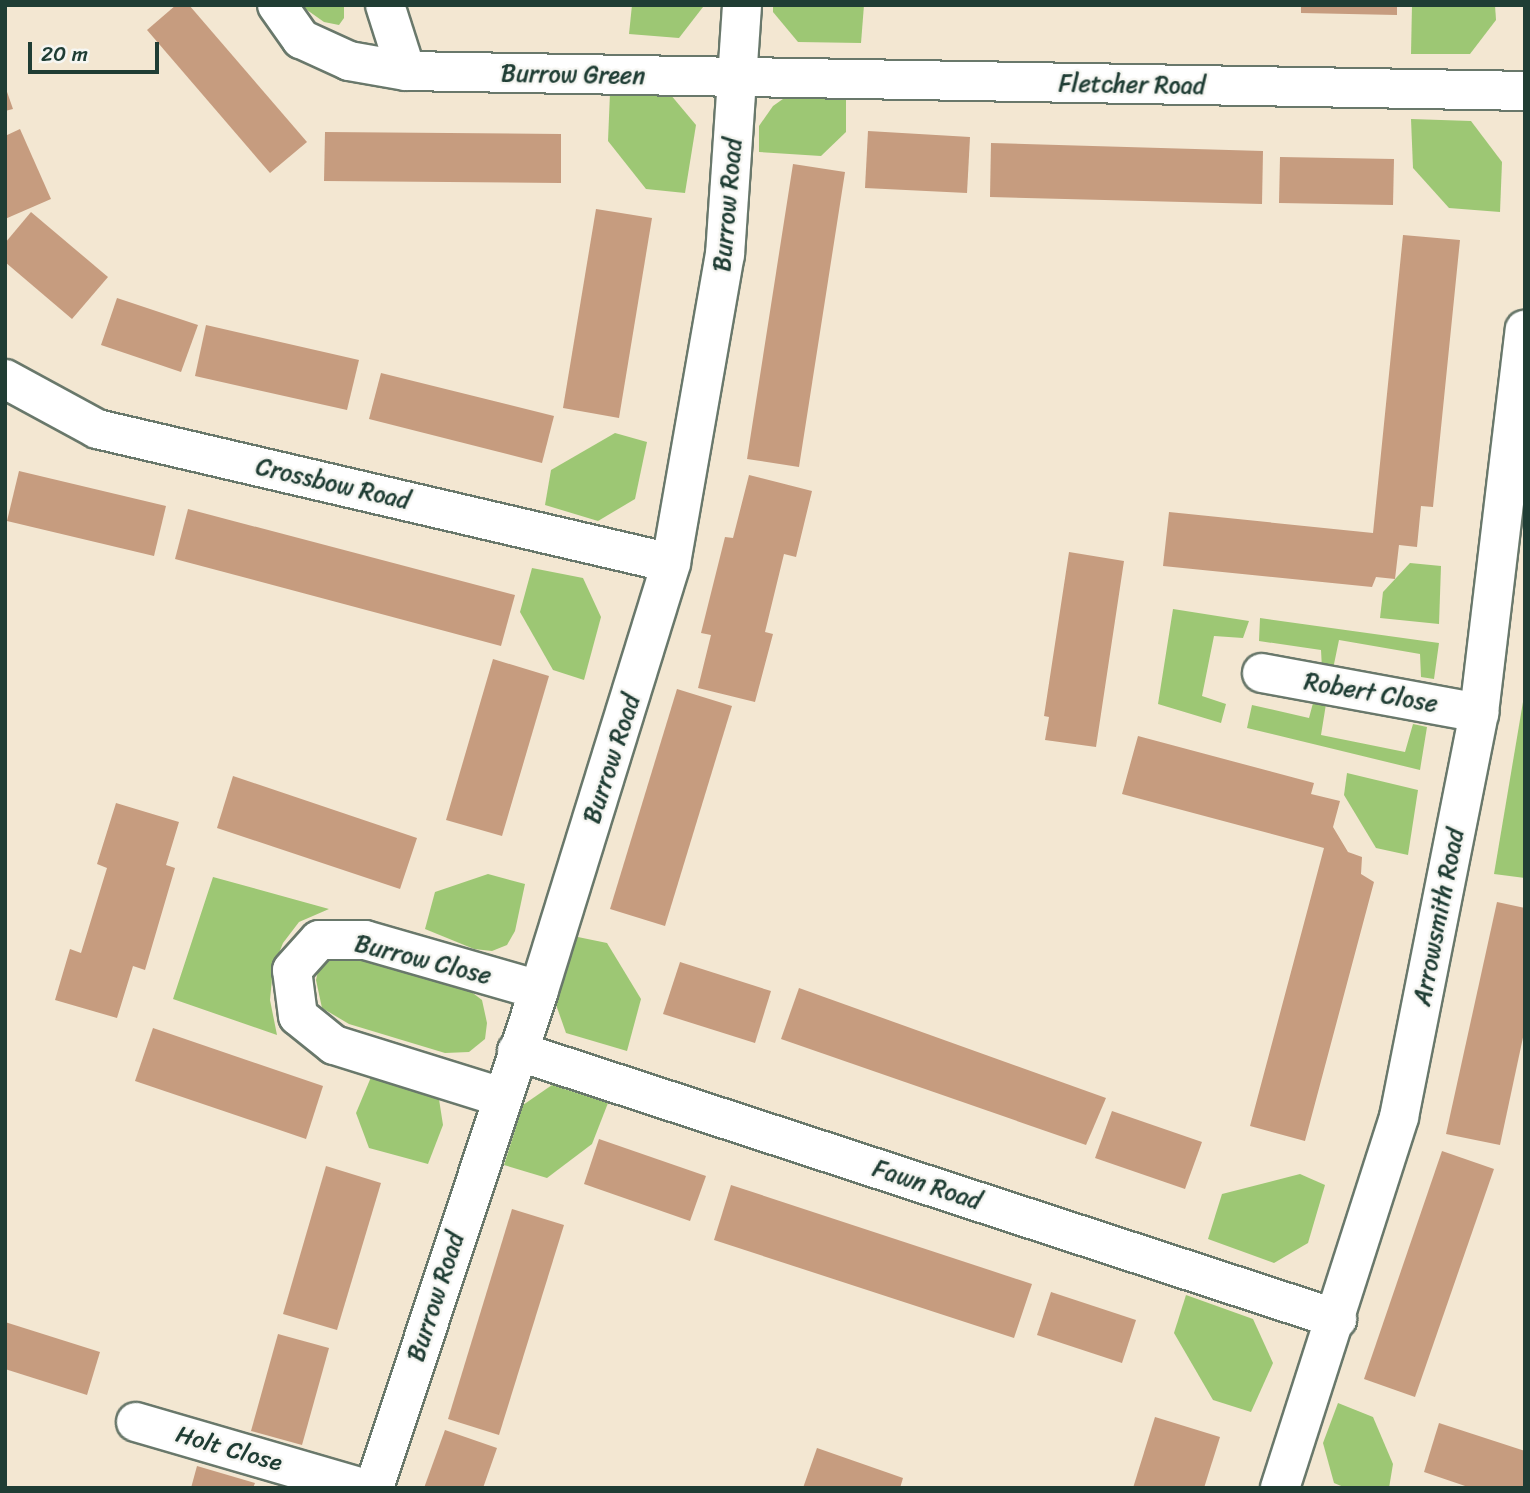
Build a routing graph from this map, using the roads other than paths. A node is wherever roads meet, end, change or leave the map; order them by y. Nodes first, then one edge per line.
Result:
1 (277, 5) edge
2 (385, 5) edge
3 (742, 5) edge
4 (406, 71) junction
5 (739, 79) junction
6 (1525, 91) edge
7 (1525, 330) edge
8 (5, 379) edge
9 (671, 563) junction
10 (1262, 673) dead end
11 (1479, 713) junction
12 (539, 990) junction
13 (517, 1051) junction
14 (501, 1097) junction
15 (1337, 1320) junction
16 (136, 1422) dead end
17 (363, 1488) edge
18 (374, 1488) edge
19 (1280, 1488) edge

1 - 4 street, Burrow Green
2 - 4 street
3 - 5 street, Burrow Road
4 - 5 street, Burrow Green
5 - 6 street, Fletcher Road
5 - 9 street, Burrow Road
7 - 11 street, Arrowsmith Road
8 - 9 street, Crossbow Road
9 - 12 street, Burrow Road
10 - 11 street, Robert Close
11 - 15 street, Arrowsmith Road
12 - 13 street, Burrow Road
12 - 14 street, Burrow Close
13 - 14 street, Burrow Road
13 - 15 street, Fawn Road
14 - 18 street, Burrow Road
15 - 19 street, Arrowsmith Road
16 - 17 street, Holt Close

